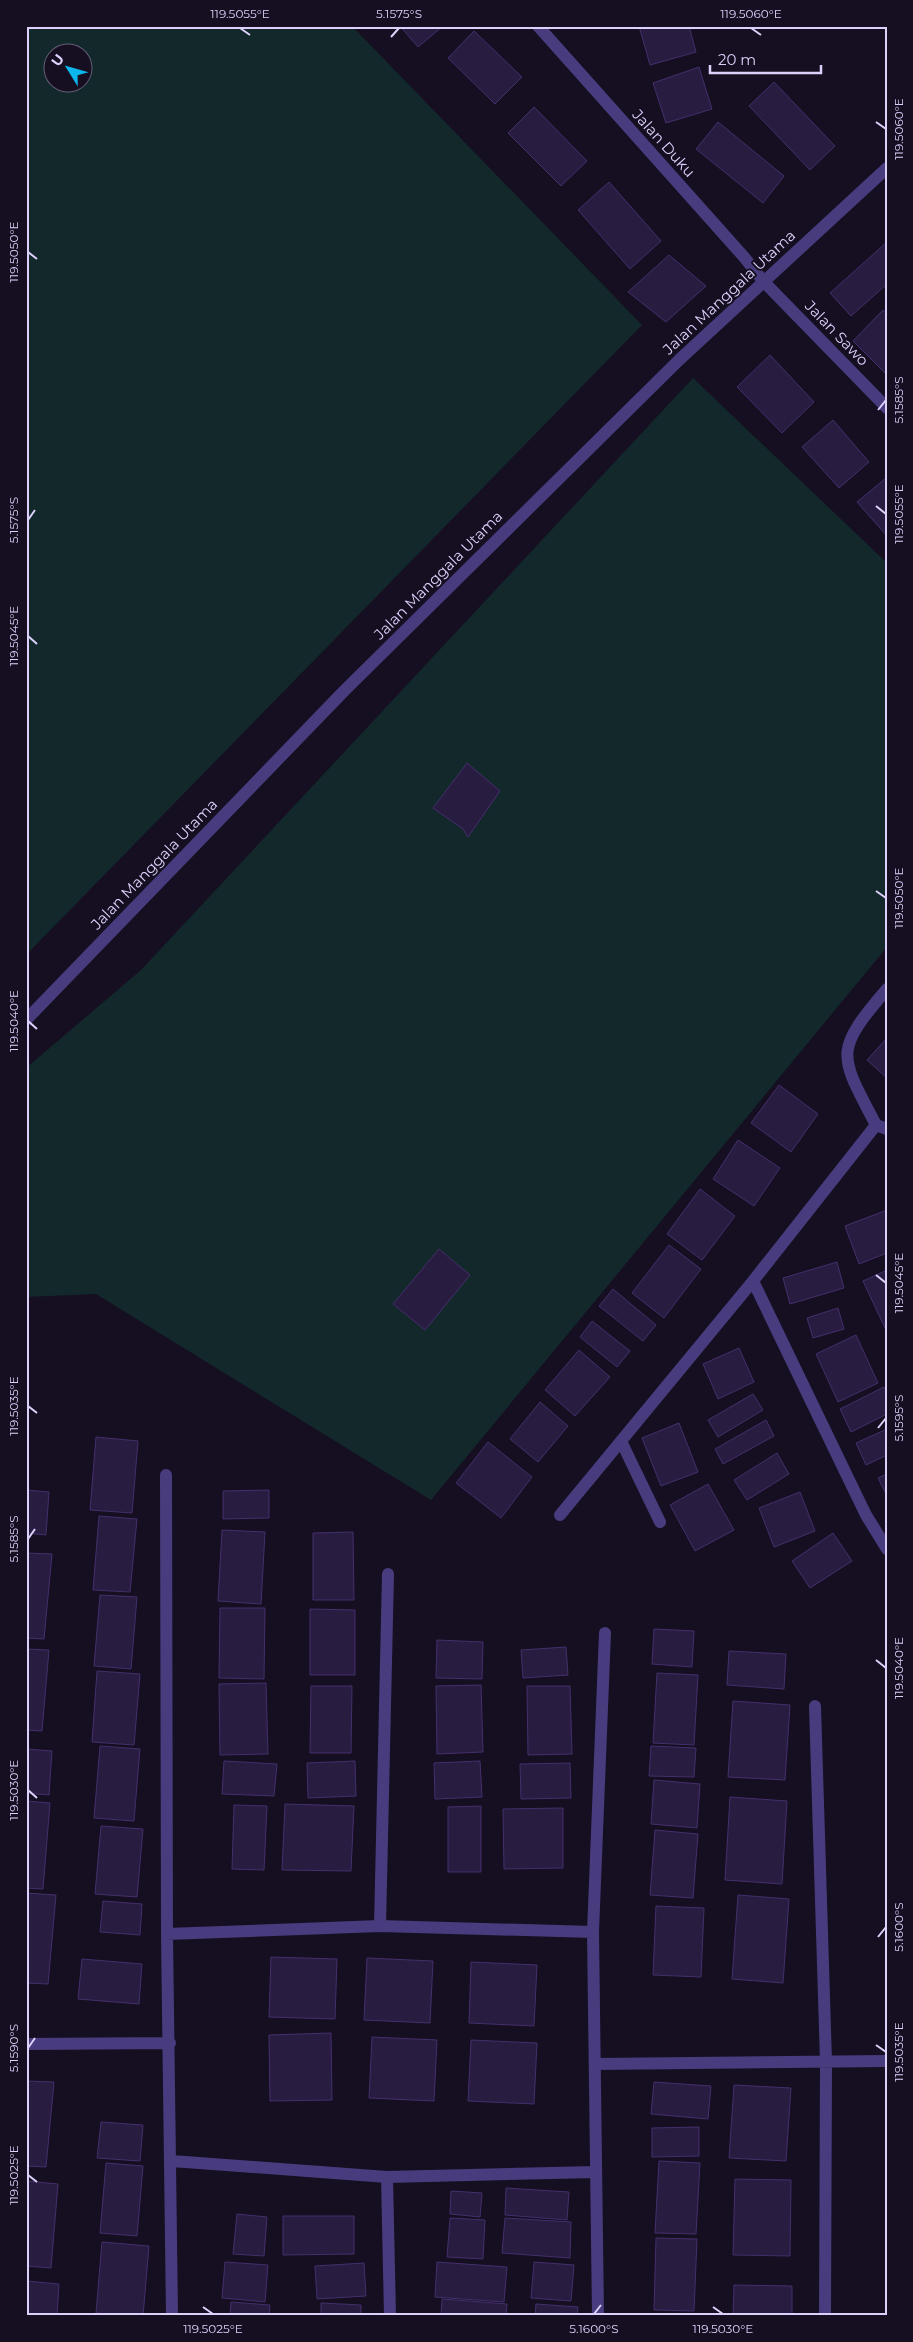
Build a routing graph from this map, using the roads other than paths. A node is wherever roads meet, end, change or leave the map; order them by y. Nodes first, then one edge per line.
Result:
1 (538, 26) edge
2 (887, 168) edge
3 (764, 282) junction
4 (887, 408) edge
5 (887, 989) edge
6 (26, 1020) edge
7 (881, 1127) edge
8 (753, 1281) junction
9 (621, 1441) junction
10 (166, 1475) dead end
11 (560, 1515) dead end
12 (660, 1522) dead end
13 (887, 1549) edge
14 (388, 1574) dead end
15 (605, 1633) dead end
16 (815, 1706) dead end
17 (380, 1926) junction
18 (593, 1932) junction
19 (168, 1934) junction
20 (170, 2043) junction
21 (26, 2044) edge
22 (887, 2061) edge
23 (826, 2062) junction
24 (595, 2064) junction
25 (172, 2160) junction
26 (595, 2172) junction
27 (387, 2177) junction
28 (172, 2316) edge
29 (390, 2316) edge
30 (598, 2316) edge
31 (825, 2316) edge

1 - 3 street, Jalan Duku
2 - 3 street, Jalan Manggala Utama
3 - 4 street, Jalan Sawo
3 - 6 street, Jalan Manggala Utama
5 - 7 street
7 - 8 street
8 - 9 street
8 - 13 street
9 - 11 street
9 - 12 street
10 - 19 street
14 - 17 street
15 - 18 street
16 - 23 street
17 - 18 street
17 - 19 street
18 - 24 street
19 - 20 street
20 - 21 street
20 - 25 street
22 - 23 street
23 - 24 street
23 - 31 street
24 - 26 street
25 - 27 street
25 - 28 street
26 - 27 street
26 - 30 street
27 - 29 street

